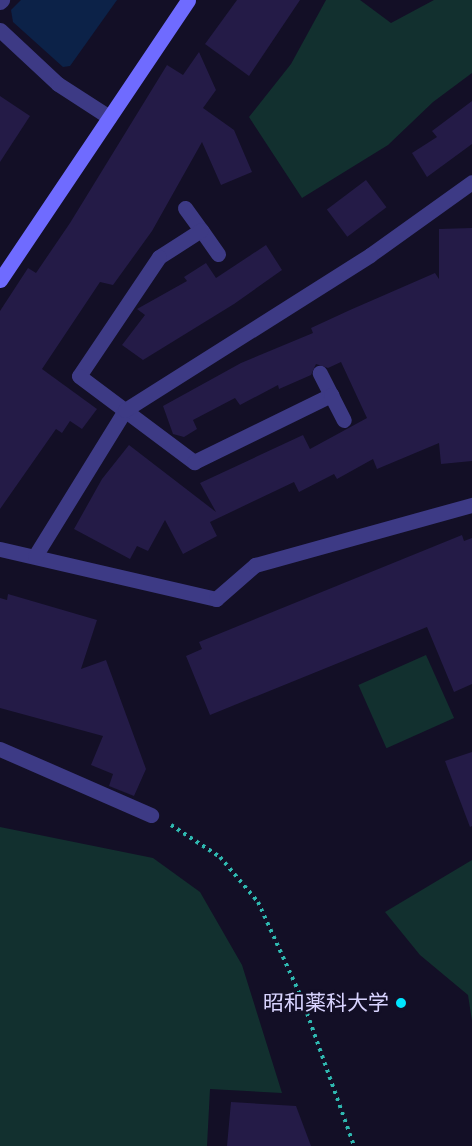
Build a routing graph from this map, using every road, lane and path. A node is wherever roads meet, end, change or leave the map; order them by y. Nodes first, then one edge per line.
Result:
1 (188, 0) edge
2 (0, 30) edge
3 (109, 117) junction
4 (472, 182) edge
5 (186, 208) dead end
6 (201, 230) junction
7 (218, 254) dead end
8 (0, 280) edge
9 (320, 373) dead end
10 (331, 395) junction
11 (125, 410) junction
12 (344, 420) dead end
13 (472, 505) edge
14 (0, 549) edge
15 (35, 556) junction
16 (0, 749) edge
17 (151, 815) joint
18 (354, 1146) edge

1 - 3 street
2 - 3 street
3 - 8 street
4 - 11 street
5 - 6 street
6 - 7 street
6 - 11 street
9 - 10 street
10 - 11 street
10 - 12 street
11 - 15 street
13 - 15 street
14 - 15 street
16 - 17 street
17 - 18 path

